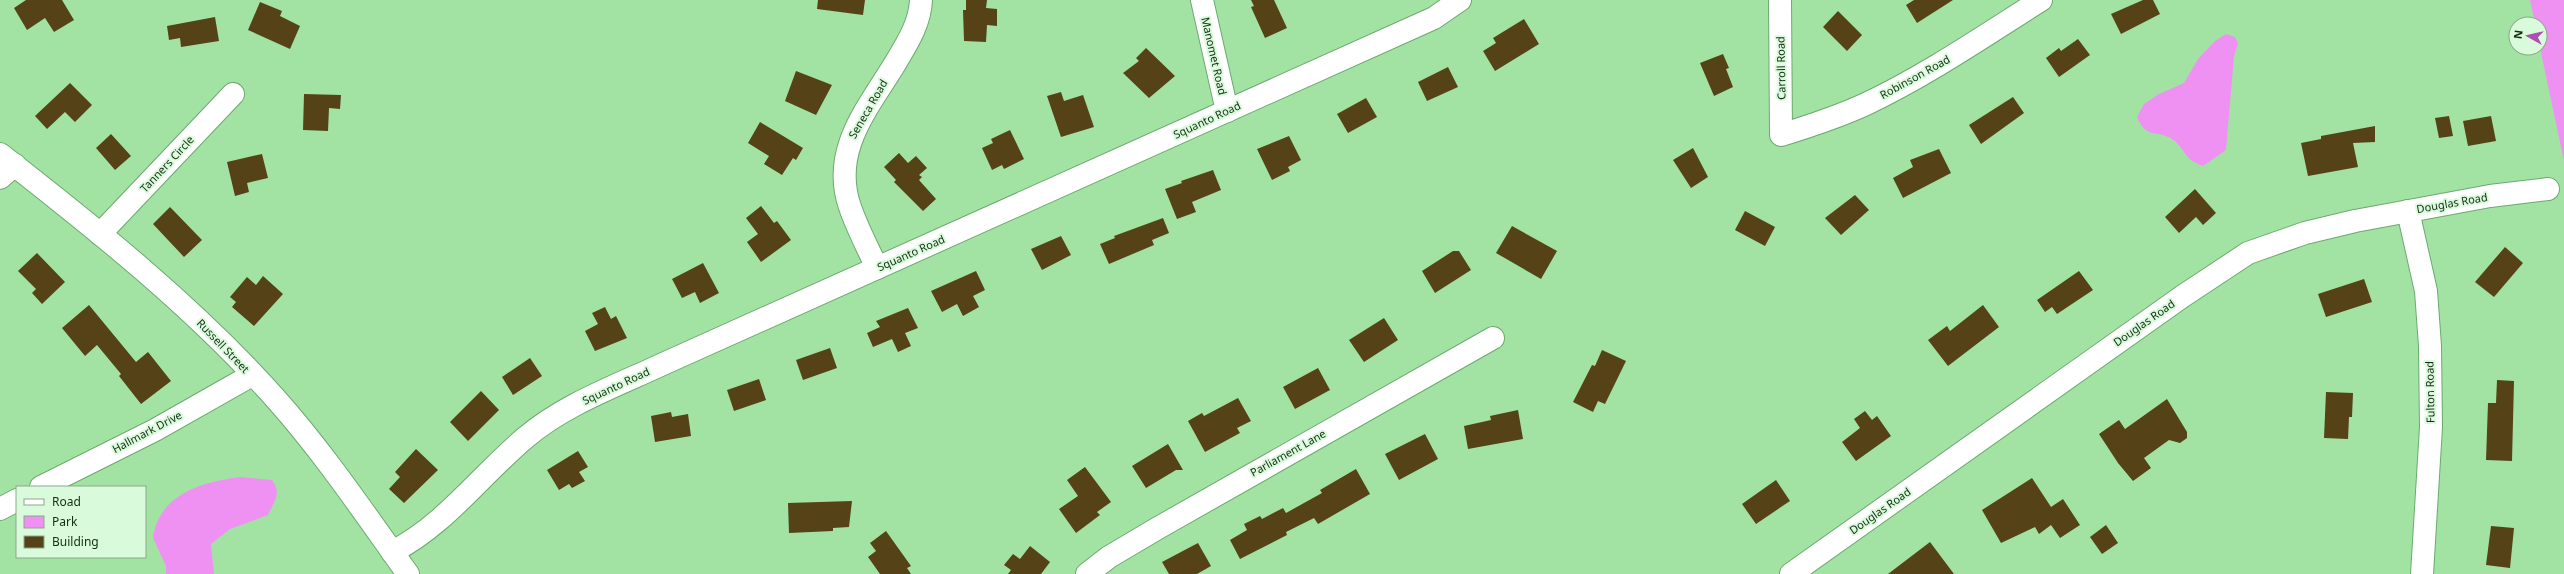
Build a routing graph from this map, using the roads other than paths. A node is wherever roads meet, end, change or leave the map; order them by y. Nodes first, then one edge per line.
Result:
1 (921, 0) edge
2 (1202, 0) edge
3 (1460, 0) edge
4 (1780, 0) edge
5 (2041, 0) edge
6 (233, 94) dead end
7 (1227, 111) junction
8 (1781, 135) joint
9 (5, 166) edge
10 (2548, 190) dead end
11 (2408, 211) junction
12 (100, 234) junction
13 (877, 268) junction
14 (1493, 338) dead end
15 (252, 375) junction
16 (43, 486) edge
17 (16, 501) edge
18 (0, 509) edge
19 (392, 552) junction
20 (408, 574) edge
21 (1087, 574) edge
22 (1791, 574) edge
23 (2422, 574) edge

1 - 13 street, Seneca Road
2 - 7 street, Manomet Road
3 - 7 street, Squanto Road
4 - 8 street, Carroll Road
5 - 8 street, Robinson Road
6 - 12 street, Tanners Circle
7 - 13 street, Squanto Road
9 - 12 street, Russell Street
10 - 11 street, Douglas Road
11 - 22 street, Douglas Road
11 - 23 street, Fulton Road
12 - 15 street, Russell Street
13 - 19 street, Squanto Road
14 - 21 street, Parliament Lane
15 - 16 street, Hallmark Drive
15 - 19 street, Russell Street
17 - 18 street
19 - 20 street, Russell Street

